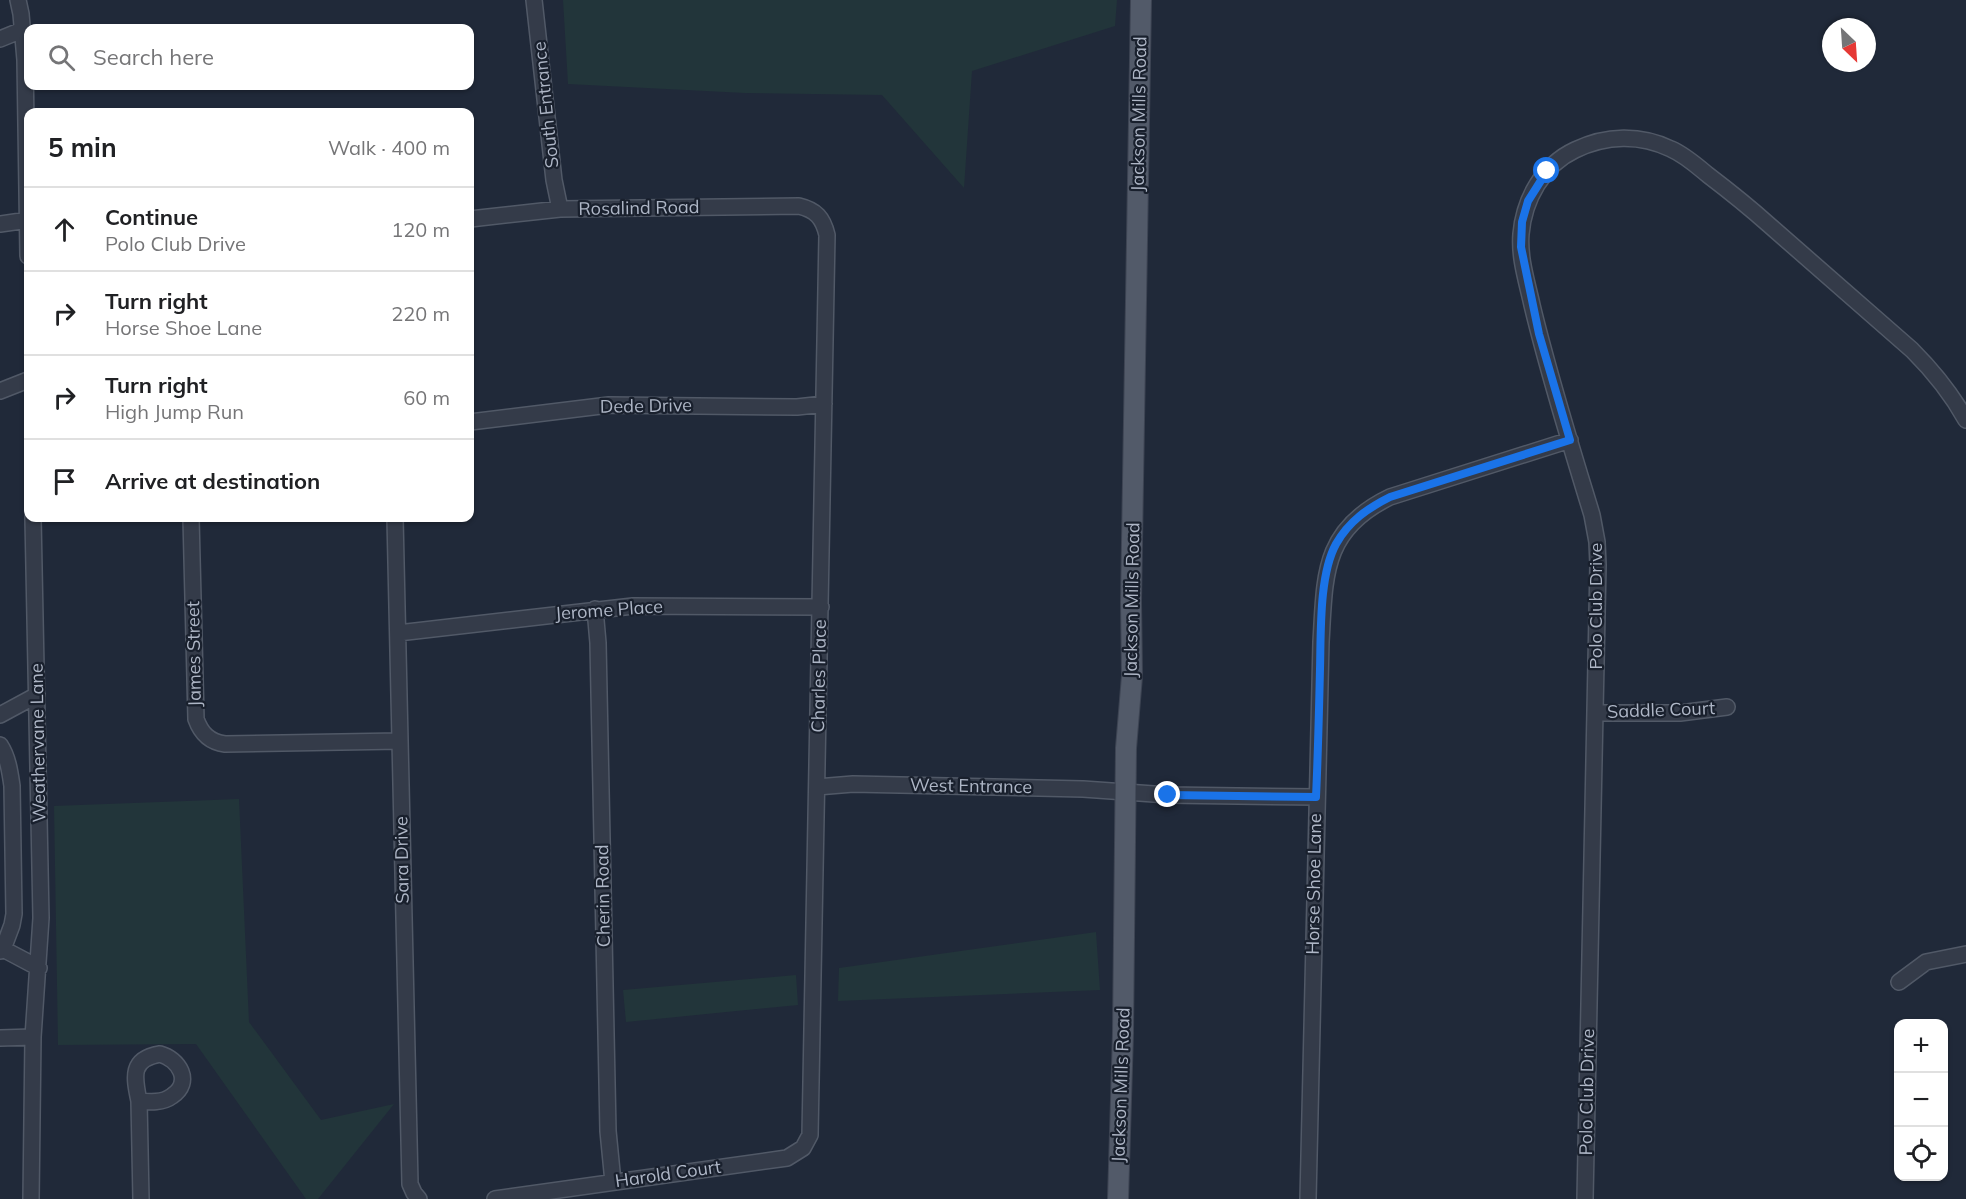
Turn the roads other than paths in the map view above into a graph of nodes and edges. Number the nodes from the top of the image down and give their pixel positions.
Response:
1 (18, 0) edge
2 (534, 0) edge
3 (1141, 0) edge
4 (22, 30) junction
5 (0, 39) edge
6 (24, 108) edge
7 (809, 208) joint
8 (560, 209) junction
9 (474, 219) edge
10 (24, 221) edge
11 (0, 224) edge
12 (24, 382) edge
13 (0, 391) edge
14 (824, 405) junction
15 (1966, 420) edge
16 (474, 422) edge
17 (1570, 440) junction
18 (33, 522) edge
19 (191, 522) edge
20 (395, 522) edge
21 (821, 607) junction
22 (594, 609) junction
23 (398, 633) junction
24 (37, 695) junction
25 (1727, 707) dead end
26 (1595, 713) junction
27 (0, 715) edge
28 (399, 741) junction
29 (0, 745) edge
30 (817, 787) junction
31 (1126, 792) junction
32 (1316, 797) junction
33 (1, 950) edge
34 (1966, 954) edge
35 (39, 968) junction
36 (1899, 982) dead end
37 (33, 1037) junction
38 (0, 1038) edge
39 (139, 1101) dead end
40 (803, 1148) joint
41 (613, 1182) junction
42 (31, 1199) edge
43 (141, 1199) edge
44 (419, 1199) edge
45 (495, 1199) edge
46 (1118, 1199) edge
47 (1308, 1199) edge
48 (1585, 1199) edge

1 - 4 street
2 - 8 street, South Entrance
3 - 31 main road, Jackson Mills Road
4 - 5 street
4 - 6 street
7 - 8 street, Rosalind Road
7 - 14 street, Charles Place
8 - 9 street, Rosalind Road
10 - 11 street
12 - 13 street
14 - 16 street, Dede Drive
14 - 21 street, Charles Place
15 - 17 street, Polo Club Drive
17 - 26 street, Polo Club Drive
17 - 32 street, Horse Shoe Lane
18 - 24 street, Weathervane Lane
19 - 28 street, James Street
20 - 23 street, Sara Drive
21 - 22 street, Jerome Place
21 - 30 street, Charles Place
22 - 23 street, Jerome Place
22 - 41 street, Cherin Road
23 - 28 street, Sara Drive
24 - 27 street
24 - 35 street, Weathervane Lane
25 - 26 street, Saddle Court
26 - 48 street, Polo Club Drive
28 - 44 street, Sara Drive
29 - 33 street, Weathervane Lane
30 - 31 street, West Entrance
30 - 40 street, Charles Place
31 - 32 street, West Entrance
31 - 46 main road, Jackson Mills Road
32 - 47 street, Horse Shoe Lane
33 - 35 street
34 - 36 street
35 - 37 street, Weathervane Lane
37 - 38 street
37 - 42 street, Weathervane Lane
39 - 43 street
40 - 41 street, Harold Court
41 - 45 street, Harold Court

